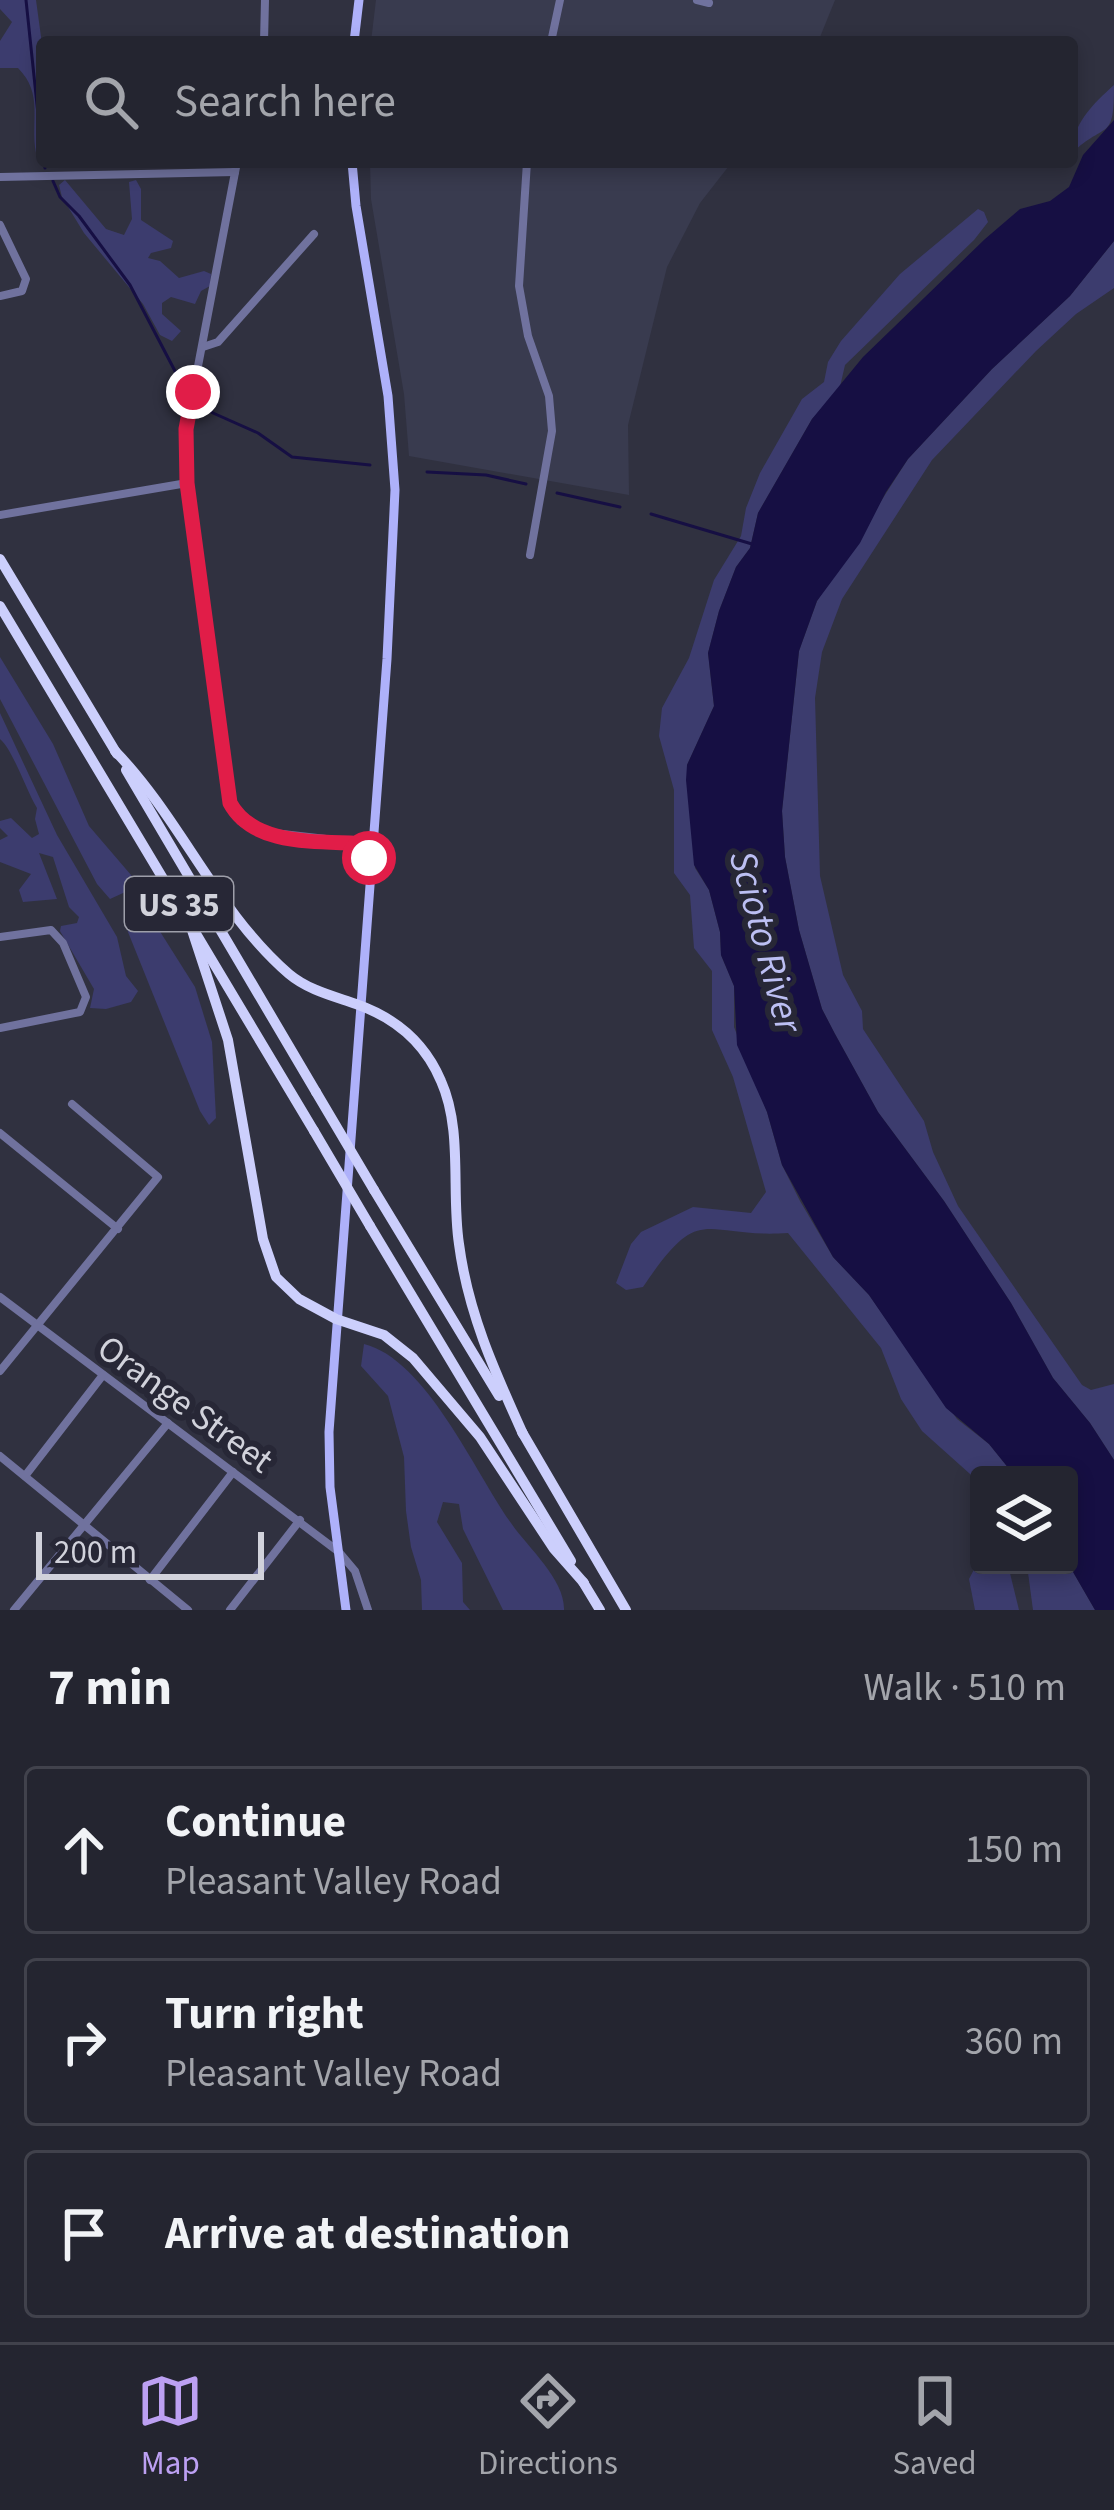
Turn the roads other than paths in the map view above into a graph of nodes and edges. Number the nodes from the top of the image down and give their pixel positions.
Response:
1 (265, 0) edge
2 (359, 0) edge
3 (560, 0) edge
4 (697, 0) edge
5 (709, 3) edge
6 (264, 36) edge
7 (355, 36) edge
8 (552, 36) edge
9 (212, 168) edge
10 (236, 168) edge
11 (353, 168) edge
12 (527, 168) edge
13 (0, 177) edge
14 (0, 225) edge
15 (314, 234) dead end
16 (0, 296) edge
17 (203, 347) junction
18 (187, 483) junction
19 (5, 514) edge
20 (530, 555) dead end
21 (0, 560) edge
22 (0, 606) edge
23 (115, 751) junction
24 (370, 844) junction
25 (188, 919) junction
26 (0, 937) edge
27 (359, 1005) junction
28 (0, 1028) edge
29 (72, 1104) dead end
30 (0, 1133) edge
31 (118, 1229) junction
32 (0, 1297) edge
33 (336, 1319) junction
34 (37, 1327) junction
35 (0, 1371) edge
36 (103, 1376) junction
37 (168, 1423) junction
38 (523, 1435) junction
39 (0, 1456) edge
40 (233, 1472) junction
41 (25, 1476) junction
42 (300, 1520) junction
43 (84, 1524) junction
44 (339, 1552) junction
45 (150, 1580) junction
46 (584, 1583) junction
47 (597, 1605) edge
48 (14, 1610) edge
49 (188, 1610) edge
50 (230, 1610) edge
51 (346, 1610) edge
52 (368, 1610) edge
53 (626, 1610) edge

1 - 6 street
2 - 7 main road
3 - 8 street
4 - 5 street
9 - 13 street
10 - 17 street
11 - 24 main road
12 - 20 street
14 - 16 street
15 - 17 street
17 - 18 street
18 - 19 street
18 - 24 street
21 - 23 highway, US 35
22 - 25 highway, US 35
23 - 27 highway
23 - 38 highway, US 35, bridge
24 - 27 main road
25 - 33 highway
25 - 46 highway, US 35, bridge
26 - 28 street
27 - 33 main road
27 - 38 highway
29 - 31 street
30 - 31 street
31 - 34 street
32 - 34 street, Orange Street
33 - 44 main road
33 - 46 highway
34 - 35 street
34 - 36 street, Orange Street
36 - 37 street, Orange Street
36 - 41 street
37 - 40 street, Orange Street
37 - 43 street
38 - 53 highway, US 35
39 - 41 street
40 - 42 street, Orange Street
40 - 45 street
41 - 43 street
42 - 44 street, Orange Street
42 - 50 street
43 - 45 street
43 - 48 street
44 - 51 main road
44 - 52 street
45 - 49 street
46 - 47 highway, US 35

